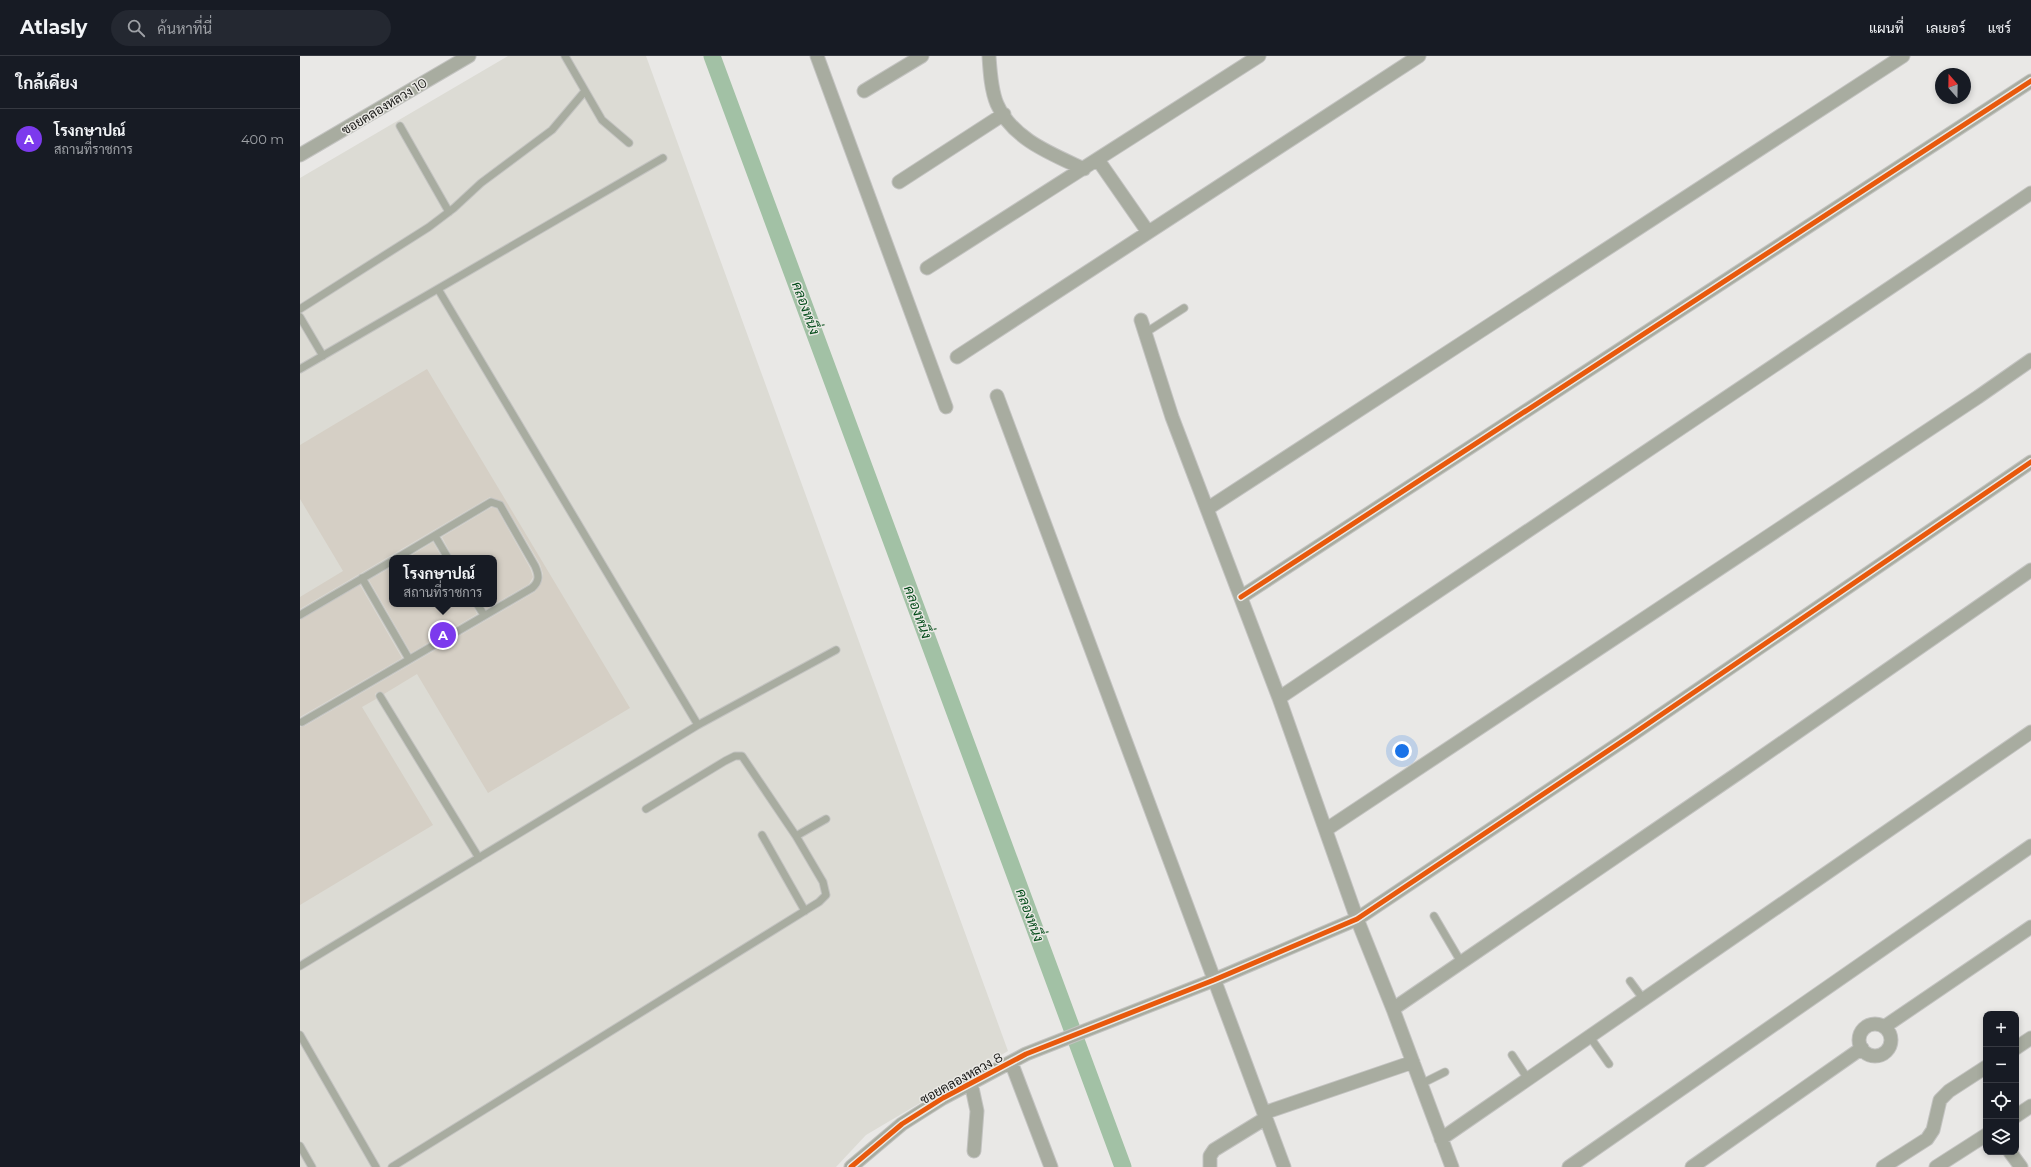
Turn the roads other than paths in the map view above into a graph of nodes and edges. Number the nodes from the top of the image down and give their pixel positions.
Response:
1 (469, 56) edge
2 (565, 56) edge
3 (817, 56) edge
4 (922, 56) edge
5 (989, 56) edge
6 (1259, 56) edge
7 (1419, 56) edge
8 (1903, 56) edge
9 (2031, 81) edge
10 (585, 91) junction
11 (864, 91) dead end
12 (1004, 114) junction
13 (400, 126) dead end
14 (629, 144) dead end
15 (300, 155) edge
16 (663, 158) dead end
17 (1098, 160) junction
18 (1084, 169) junction
19 (899, 182) dead end
20 (2031, 193) edge
21 (449, 212) junction
22 (1148, 232) junction
23 (927, 268) dead end
24 (438, 289) junction
25 (1184, 308) dead end
26 (300, 309) edge
27 (300, 317) edge
28 (1141, 320) dead end
29 (1145, 333) junction
30 (323, 356) junction
31 (957, 357) dead end
32 (2031, 360) edge
33 (300, 369) edge
34 (997, 396) dead end
35 (946, 407) dead end
36 (2031, 462) edge
37 (1207, 509) junction
38 (435, 536) junction
39 (402, 555) edge
40 (446, 555) edge
41 (389, 563) edge
42 (2031, 570) edge
43 (362, 578) junction
44 (1241, 597) junction
45 (479, 607) edge
46 (300, 615) edge
47 (484, 615) junction
48 (836, 650) dead end
49 (409, 659) junction
50 (371, 681) junction
51 (376, 688) dead end
52 (380, 696) dead end
53 (1279, 698) junction
54 (302, 722) dead end
55 (698, 725) junction
56 (2031, 732) edge
57 (646, 809) dead end
58 (826, 819) dead end
59 (1327, 829) junction
60 (762, 836) dead end
61 (796, 836) junction
62 (2031, 846) edge
63 (479, 858) junction
64 (805, 911) junction
65 (1434, 916) dead end
66 (1358, 919) junction
67 (2031, 927) edge
68 (1461, 962) junction
69 (300, 966) edge
70 (1214, 980) junction
71 (1630, 981) dead end
72 (1644, 1000) junction
73 (1393, 1008) junction
74 (1884, 1027) junction
75 (300, 1035) edge
76 (1590, 1037) junction
77 (2031, 1038) edge
78 (2018, 1047) edge
79 (1862, 1048) junction
80 (1512, 1055) dead end
81 (1011, 1062) junction
82 (1413, 1062) junction
83 (1609, 1064) dead end
84 (1983, 1069) edge
85 (1445, 1072) dead end
86 (1528, 1079) junction
87 (971, 1083) junction
88 (1421, 1084) junction
89 (2031, 1106) edge
90 (2019, 1114) edge
91 (1265, 1115) junction
92 (1983, 1137) edge
93 (1441, 1139) junction
94 (300, 1146) edge
95 (974, 1151) dead end
96 (2012, 1155) edge
97 (1050, 1166) edge
98 (312, 1167) edge
99 (376, 1167) edge
100 (392, 1167) edge
101 (851, 1167) edge
102 (1210, 1167) edge
103 (1284, 1167) edge
104 (1452, 1167) edge
105 (1569, 1167) edge
106 (1692, 1167) edge
107 (1883, 1167) edge
108 (1936, 1167) edge
109 (2021, 1167) edge

1 - 15 street, ซอยคลองหลวง 10
2 - 10 lane
3 - 35 street
4 - 11 street
5 - 12 street
6 - 17 street
7 - 22 street
8 - 37 street
9 - 44 street
10 - 14 lane
10 - 21 lane
12 - 18 street
12 - 19 street
13 - 21 lane
16 - 24 lane
17 - 18 street
17 - 22 street
18 - 23 street
20 - 53 street
21 - 26 lane
22 - 31 street
24 - 30 lane
24 - 55 lane
25 - 29 lane
27 - 30 lane
28 - 29 street
29 - 37 street
30 - 33 lane
32 - 59 street
34 - 70 street
36 - 66 street, ซอยคลองหลวง 8
37 - 44 street
38 - 39 lane
38 - 40 lane
38 - 47 lane
41 - 43 lane
42 - 68 street
43 - 46 lane
43 - 49 lane
44 - 53 street
45 - 47 lane
47 - 49 lane
48 - 55 lane
49 - 50 lane
50 - 51 lane
50 - 54 lane
52 - 63 lane
53 - 59 street
55 - 63 lane
56 - 72 street
57 - 61 lane
58 - 61 lane
59 - 66 street
60 - 64 lane
61 - 64 lane
62 - 105 street
63 - 69 lane
64 - 100 lane
65 - 68 lane
66 - 70 street, ซอยคลองหลวง 8
66 - 73 street
67 - 74 street
68 - 73 street
70 - 81 street, ซอยคลองหลวง 8
70 - 91 street
71 - 72 lane
72 - 76 street
73 - 82 street
74 - 79 street
74 - 79 street
75 - 99 lane
76 - 83 lane
76 - 86 street
77 - 78 street
79 - 106 street
80 - 86 lane
81 - 87 street, ซอยคลองหลวง 8
81 - 97 street
82 - 88 street
82 - 91 street
84 - 107 street
85 - 88 lane
86 - 93 street
87 - 95 street
87 - 101 street, ซอยคลองหลวง 8
88 - 93 street
89 - 90 street
91 - 102 street
91 - 103 street
92 - 108 street
93 - 104 street
94 - 98 lane
96 - 109 street

